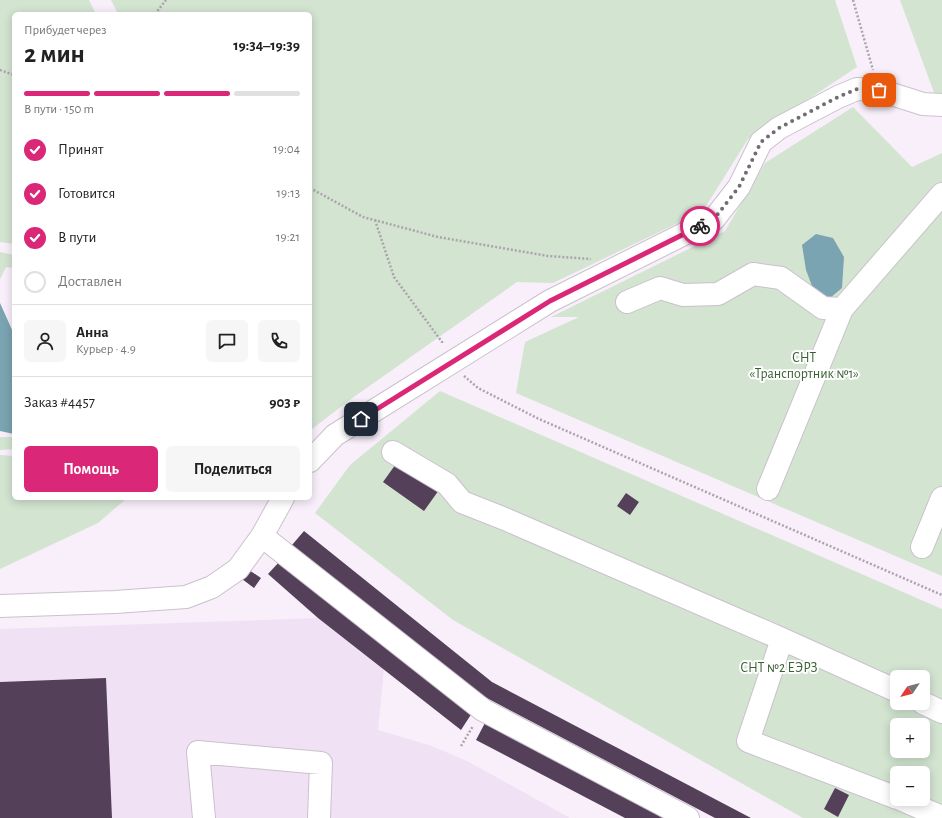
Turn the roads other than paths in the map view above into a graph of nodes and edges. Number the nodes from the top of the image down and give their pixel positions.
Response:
1 (942, 105) edge
2 (942, 194) edge
3 (627, 302) dead end
4 (842, 309) junction
5 (393, 452) dead end
6 (312, 459) edge
7 (768, 489) dead end
8 (942, 498) edge
9 (282, 500) edge
10 (262, 536) junction
11 (922, 547) dead end
12 (0, 606) edge
13 (782, 639) junction
14 (890, 688) edge
15 (930, 706) edge
16 (942, 712) edge
17 (890, 795) edge
18 (916, 806) edge
19 (942, 817) edge
20 (204, 818) edge
21 (319, 818) edge
22 (688, 818) edge

1 - 6 street
2 - 4 street
3 - 4 street
4 - 7 street
5 - 13 street
8 - 11 street
9 - 10 street
10 - 12 street
10 - 22 street
13 - 14 street
13 - 17 street
15 - 16 street
18 - 19 street
20 - 21 street

